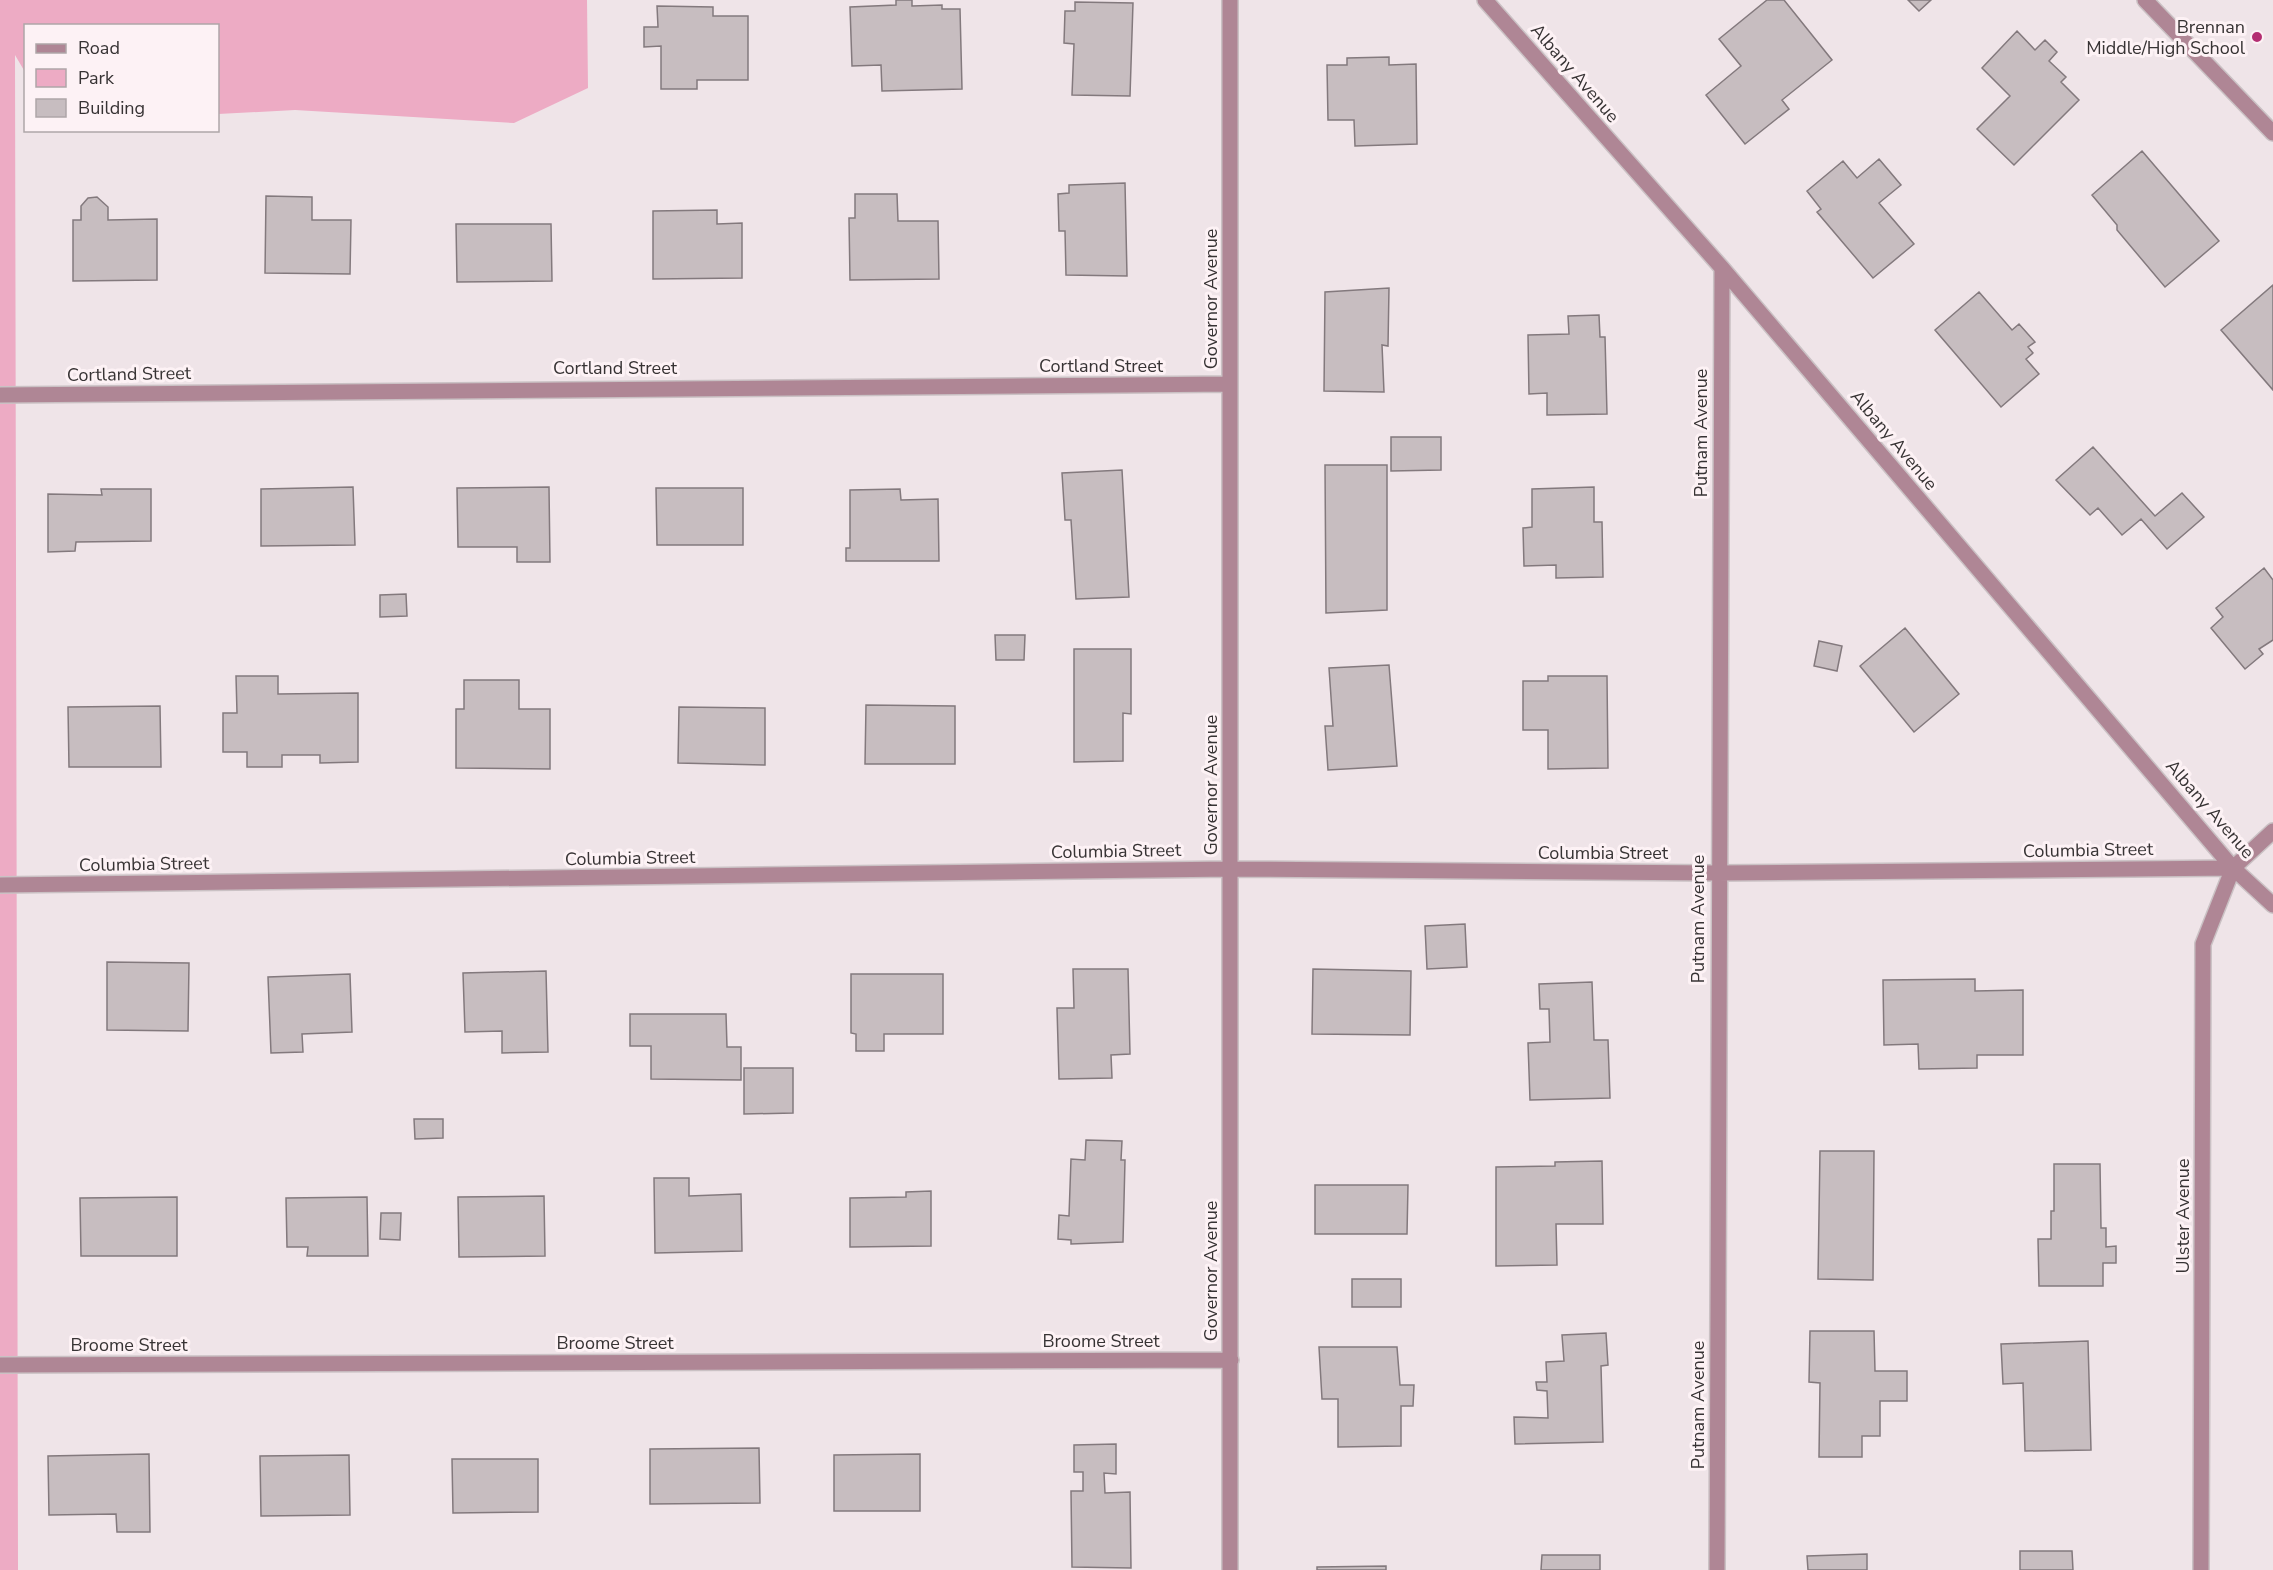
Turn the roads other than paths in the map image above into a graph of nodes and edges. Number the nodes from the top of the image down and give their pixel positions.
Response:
1 (1230, 0) edge
2 (1485, 0) edge
3 (2145, 0) edge
4 (2273, 133) edge
5 (1722, 268) junction
6 (1230, 384) junction
7 (0, 395) edge
8 (2273, 831) edge
9 (2233, 868) junction
10 (1230, 869) junction
11 (1717, 873) junction
12 (0, 885) edge
13 (2273, 905) edge
14 (1231, 1360) junction
15 (0, 1365) edge
16 (1230, 1570) edge
17 (1717, 1570) edge
18 (2201, 1570) edge

1 - 6 street, Governor Avenue
2 - 5 street, Albany Avenue
3 - 4 street
5 - 9 street, Albany Avenue
5 - 11 street, Putnam Avenue
6 - 7 street, Cortland Street
6 - 10 street, Governor Avenue
8 - 9 street
9 - 11 street, Columbia Street
9 - 13 street, Albany Avenue
9 - 18 street, Ulster Avenue
10 - 11 street, Columbia Street
10 - 12 street, Columbia Street
10 - 14 street, Governor Avenue
11 - 17 street, Putnam Avenue
14 - 15 street, Broome Street
14 - 16 street, Governor Avenue

